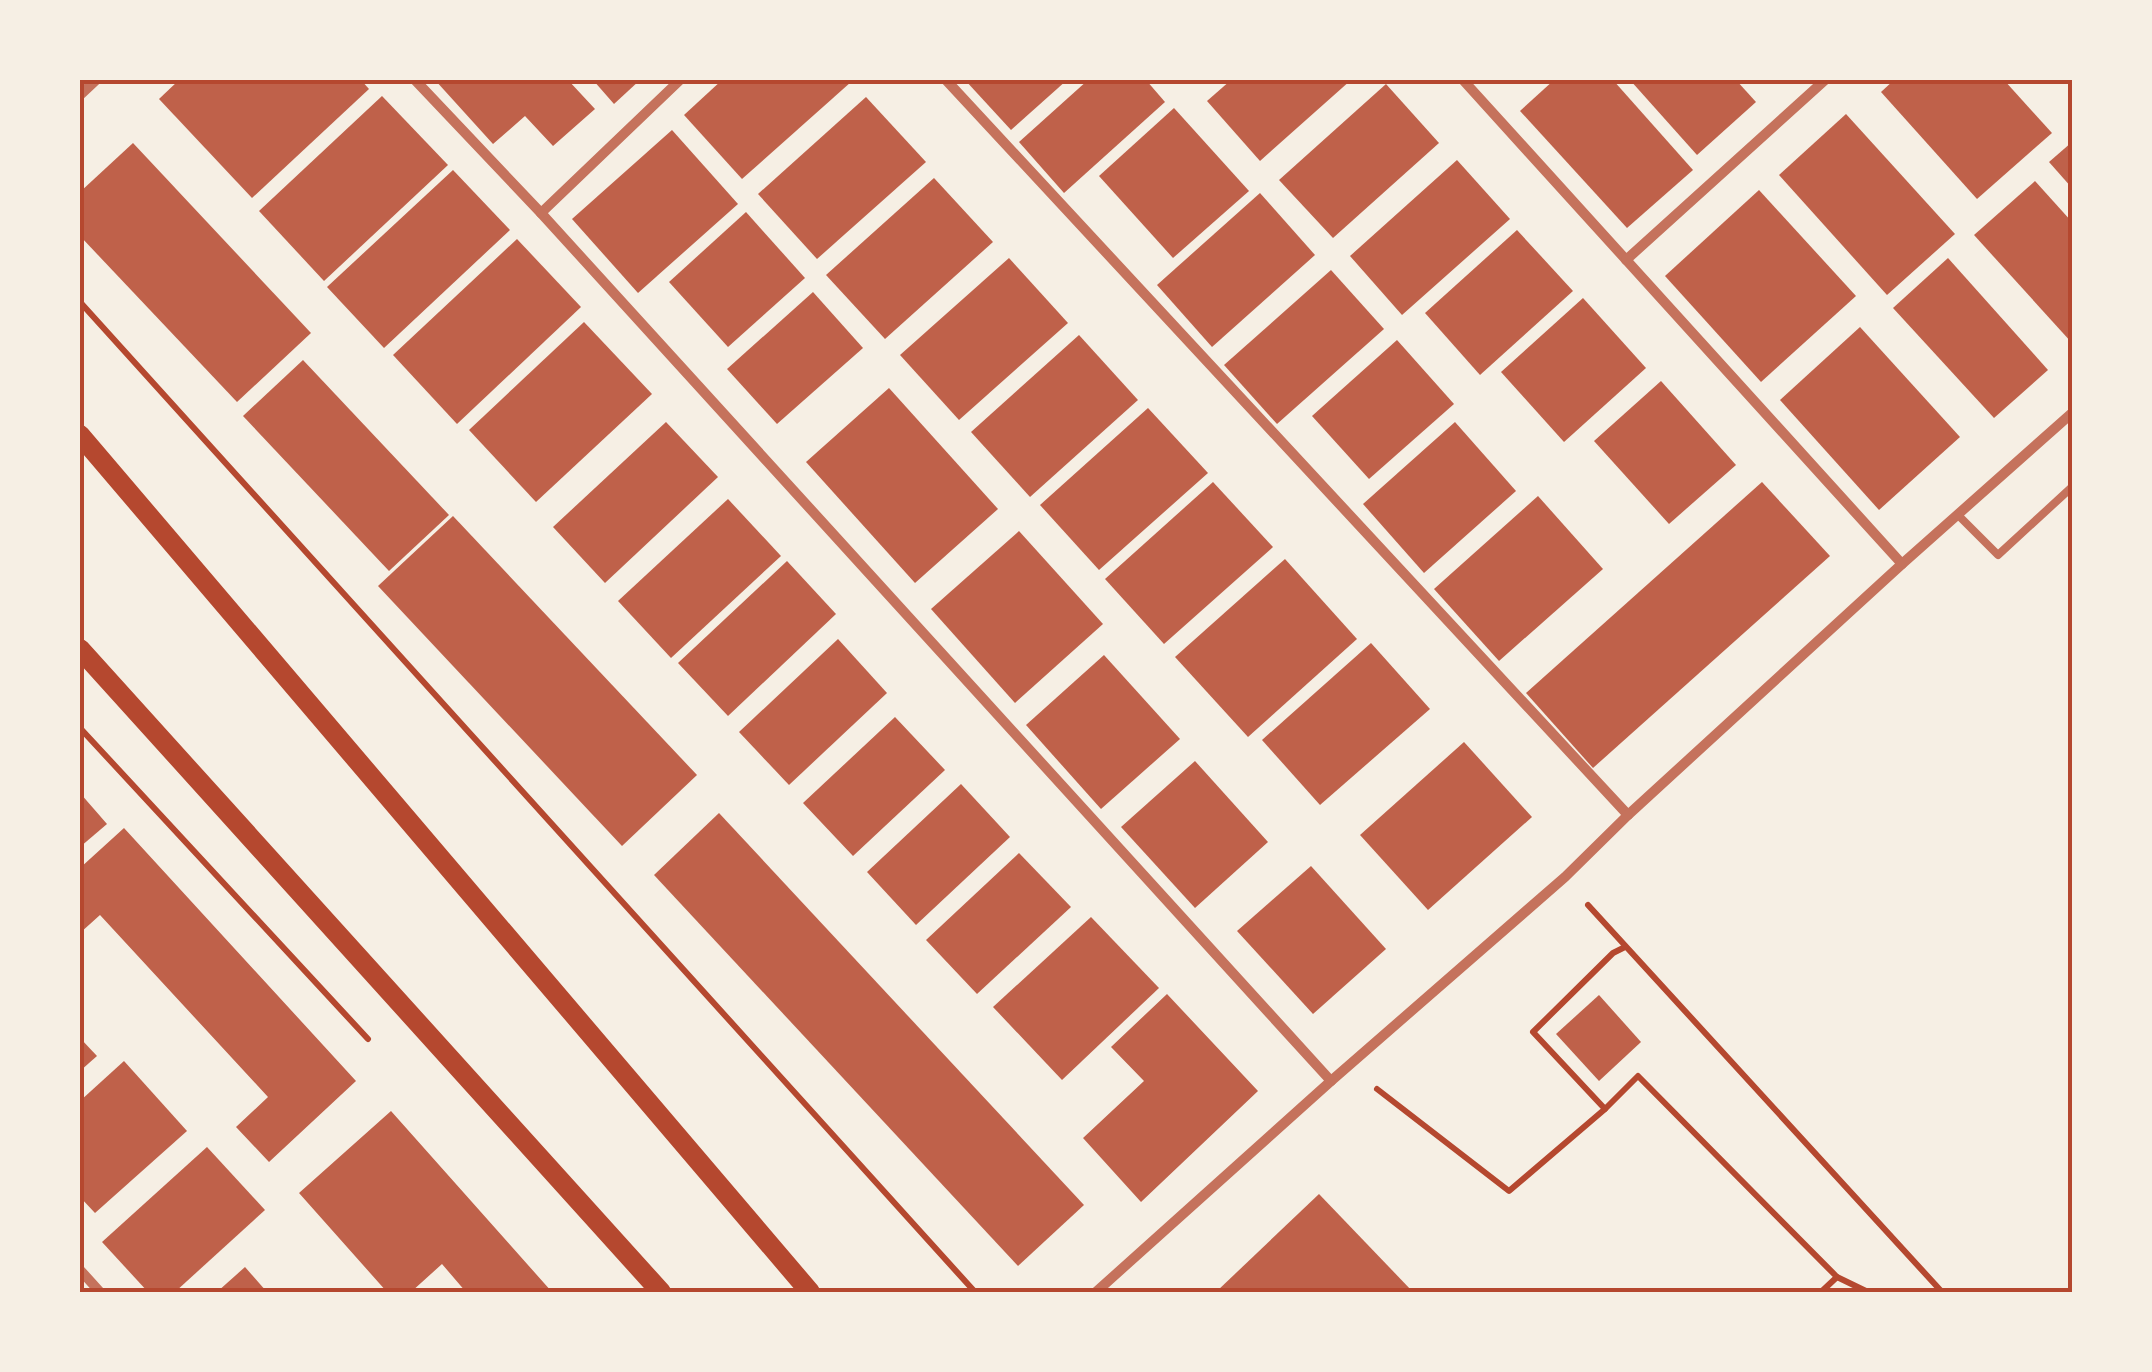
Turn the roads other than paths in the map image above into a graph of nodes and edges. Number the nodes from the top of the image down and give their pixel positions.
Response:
1 (96, 80) edge
2 (415, 80) edge
3 (680, 80) edge
4 (946, 80) edge
5 (1463, 80) edge
6 (1826, 80) edge
7 (80, 95) edge
8 (541, 213) junction
9 (1626, 260) junction
10 (2072, 413) edge
11 (80, 435) edge
12 (2072, 487) edge
13 (1958, 515) junction
14 (1902, 564) junction
15 (80, 649) edge
16 (1628, 814) junction
17 (1331, 1081) junction
18 (80, 1270) edge
19 (100, 1292) edge
20 (661, 1292) edge
21 (810, 1292) edge
22 (1096, 1292) edge

1 - 7 street
2 - 8 street
3 - 8 street
4 - 16 street
5 - 9 street
6 - 9 street
8 - 17 street
9 - 14 street
10 - 13 street
11 - 21 main road
12 - 13 lane
13 - 14 street
14 - 16 street
15 - 20 main road
16 - 17 street
17 - 22 street
18 - 19 street

